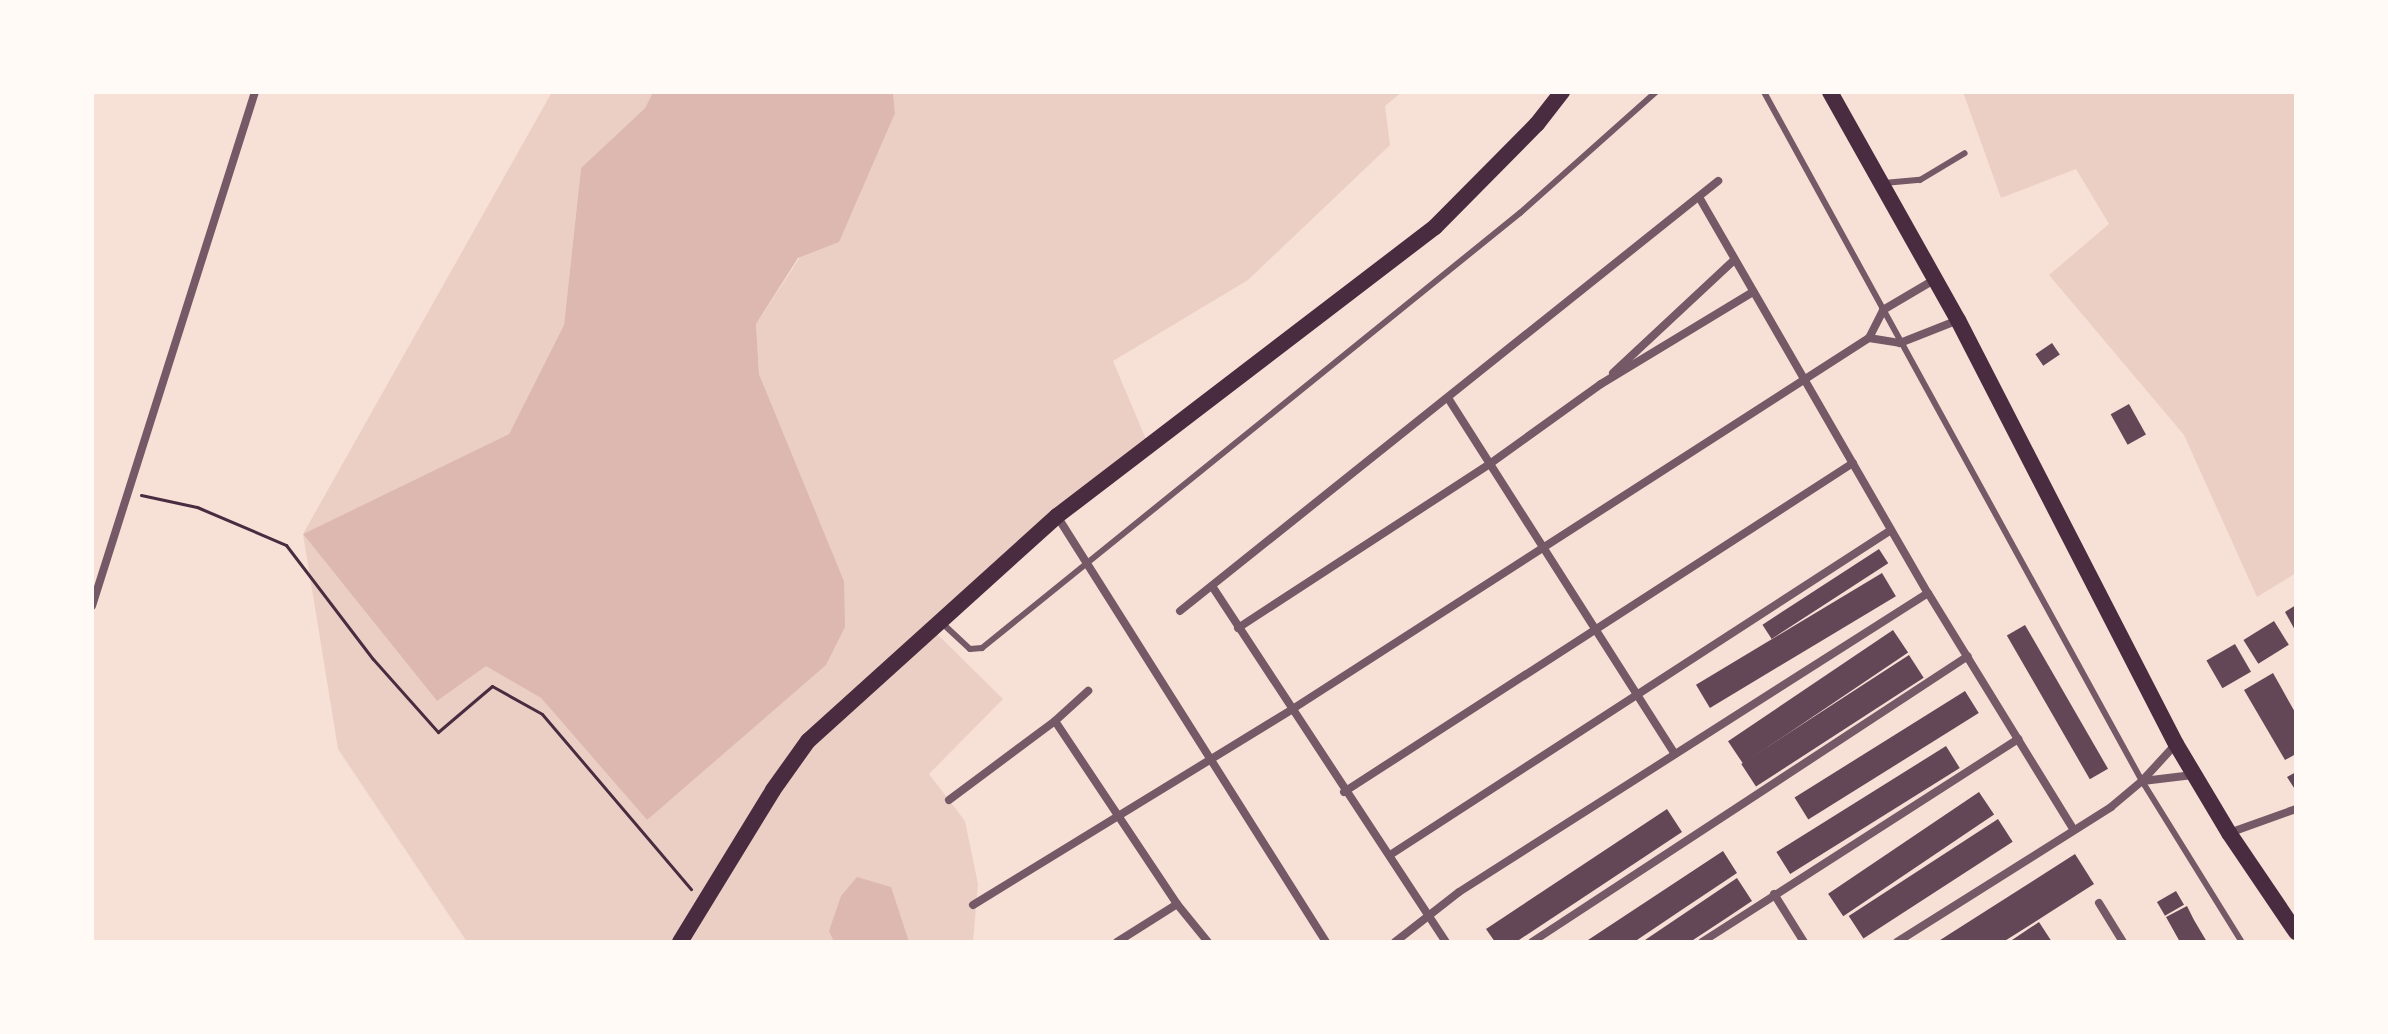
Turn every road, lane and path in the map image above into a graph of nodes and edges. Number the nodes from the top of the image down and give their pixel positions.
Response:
1 (255, 92) edge
2 (1562, 92) edge
3 (1656, 92) edge
4 (1764, 92) edge
5 (1830, 92) edge
6 (1965, 153) dead end
7 (1718, 181) dead end
8 (1883, 183) junction
9 (1699, 197) junction
10 (1734, 260) junction
11 (1934, 280) junction
12 (1753, 292) junction
13 (1883, 310) junction
14 (1958, 320) junction
15 (1869, 338) junction
16 (1900, 343) junction
17 (1804, 379) junction
18 (1601, 384) junction
19 (1448, 398) junction
20 (1491, 463) junction
21 (1853, 463) junction
22 (128, 493) junction
23 (1057, 516) junction
24 (1891, 530) junction
25 (1543, 548) junction
26 (1089, 562) junction
27 (1212, 586) junction
28 (1928, 593) junction
29 (92, 606) edge
30 (1180, 611) dead end
31 (940, 620) junction
32 (1238, 628) junction
33 (1595, 629) junction
34 (1968, 656) junction
35 (1088, 691) dead end
36 (1637, 694) junction
37 (1291, 710) junction
38 (1055, 721) junction
39 (2018, 739) junction
40 (2176, 744) junction
41 (1675, 754) junction
42 (1210, 760) junction
43 (2193, 775) junction
44 (2142, 781) junction
45 (1344, 792) junction
46 (949, 800) dead end
47 (2296, 809) edge
48 (1119, 815) junction
49 (2073, 829) junction
50 (2229, 833) junction
51 (1390, 855) junction
52 (1774, 894) junction
53 (2099, 903) dead end
54 (704, 904) junction
55 (1177, 904) junction
56 (973, 905) dead end
57 (1429, 917) junction
58 (2296, 932) edge
59 (2118, 940) edge
60 (680, 942) edge
61 (1117, 942) edge
62 (1208, 942) edge
63 (1326, 942) edge
64 (1395, 942) edge
65 (1446, 942) edge
66 (1532, 942) edge
67 (1702, 942) edge
68 (1804, 942) edge
69 (1897, 942) edge
70 (2242, 942) edge

1 - 22 street
2 - 23 main road
3 - 26 lane
4 - 13 lane
5 - 8 main road
6 - 8 lane
7 - 9 street
8 - 11 main road
9 - 10 street
9 - 19 street
10 - 12 street
10 - 18 street
11 - 13 street
11 - 14 main road
12 - 17 street
12 - 18 street
13 - 15 street
13 - 16 lane
14 - 16 street
14 - 40 main road
15 - 16 street
15 - 17 street
16 - 44 lane
17 - 21 street
17 - 25 street
18 - 20 street
19 - 20 street
19 - 27 street
20 - 25 street
20 - 32 street
21 - 24 street
21 - 33 street
22 - 29 street
22 - 54 path
23 - 26 street
23 - 31 main road
24 - 28 street
24 - 36 street
25 - 33 street
25 - 37 street
26 - 31 lane
26 - 42 street
27 - 30 street
27 - 32 street
28 - 34 street
28 - 41 street
31 - 54 main road
32 - 37 street
33 - 36 street
33 - 45 street
34 - 39 street
34 - 66 street
35 - 38 street
36 - 41 street
36 - 51 street
37 - 42 street
37 - 45 street
38 - 46 street
38 - 48 street
39 - 49 street
39 - 52 street
40 - 43 main road
40 - 44 street
41 - 57 street
42 - 48 street
42 - 63 street
43 - 44 street
43 - 50 main road
44 - 49 street
44 - 70 lane
45 - 51 street
47 - 50 street
48 - 55 street
48 - 56 street
49 - 69 street
50 - 58 main road
51 - 57 street
52 - 67 street
52 - 68 street
53 - 59 street
54 - 60 main road
55 - 61 street
55 - 62 street
57 - 64 street
57 - 65 street

